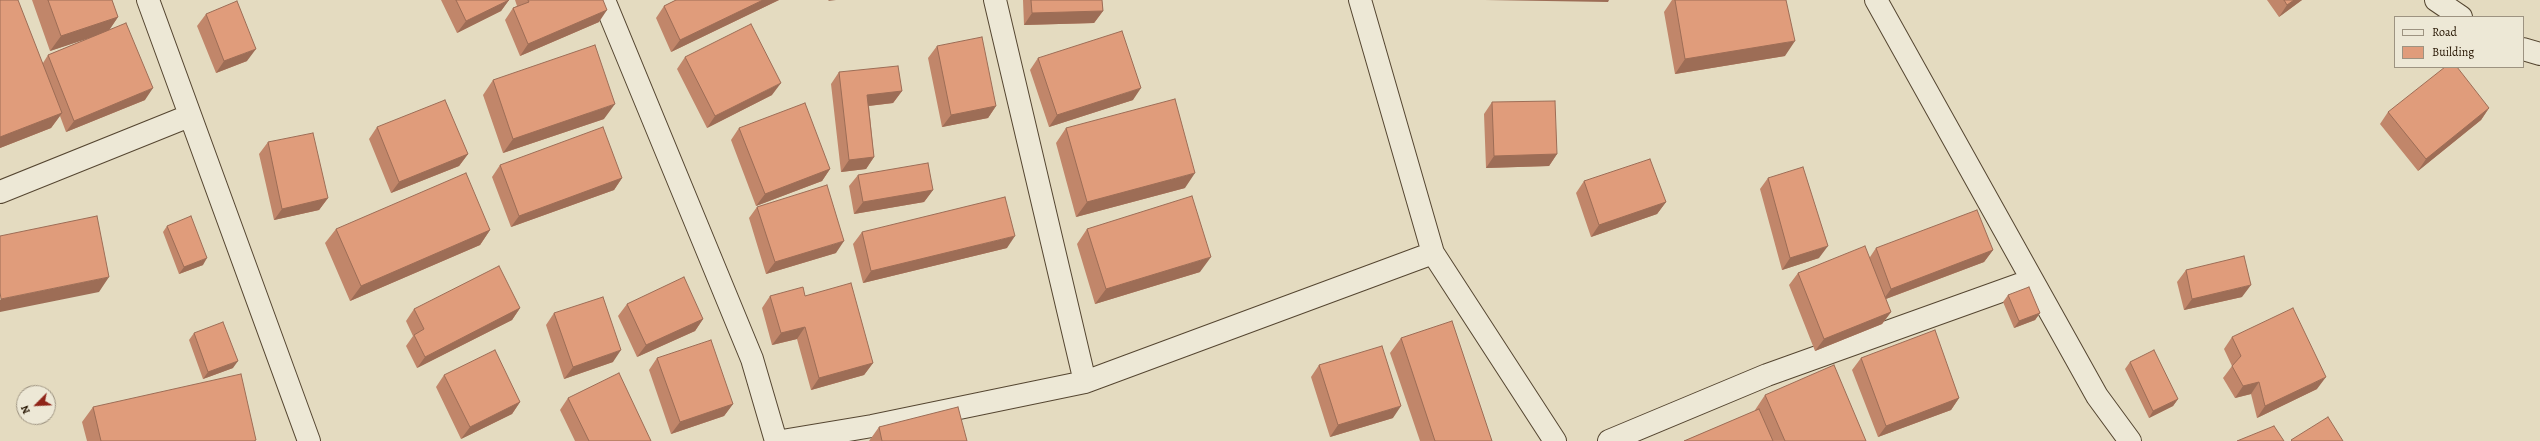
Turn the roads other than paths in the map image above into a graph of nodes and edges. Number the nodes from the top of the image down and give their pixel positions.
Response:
1 (148, 0) edge
2 (604, 0) edge
3 (995, 0) edge
4 (1360, 0) edge
5 (1876, 0) edge
6 (2436, 0) edge
7 (2460, 16) edge
8 (2524, 49) edge
9 (2540, 54) edge
10 (189, 116) junction
11 (0, 192) edge
12 (1433, 253) junction
13 (2032, 280) junction
14 (1085, 382) junction
15 (309, 441) edge
16 (776, 441) edge
17 (782, 441) edge
18 (1555, 441) edge
19 (1609, 441) edge
20 (2130, 441) edge

1 - 10 street
2 - 16 street
3 - 14 street
4 - 12 street
5 - 13 street
6 - 7 street
8 - 9 street
10 - 11 street
10 - 15 street
12 - 14 street
12 - 18 street
13 - 19 street
13 - 20 street
14 - 17 street

